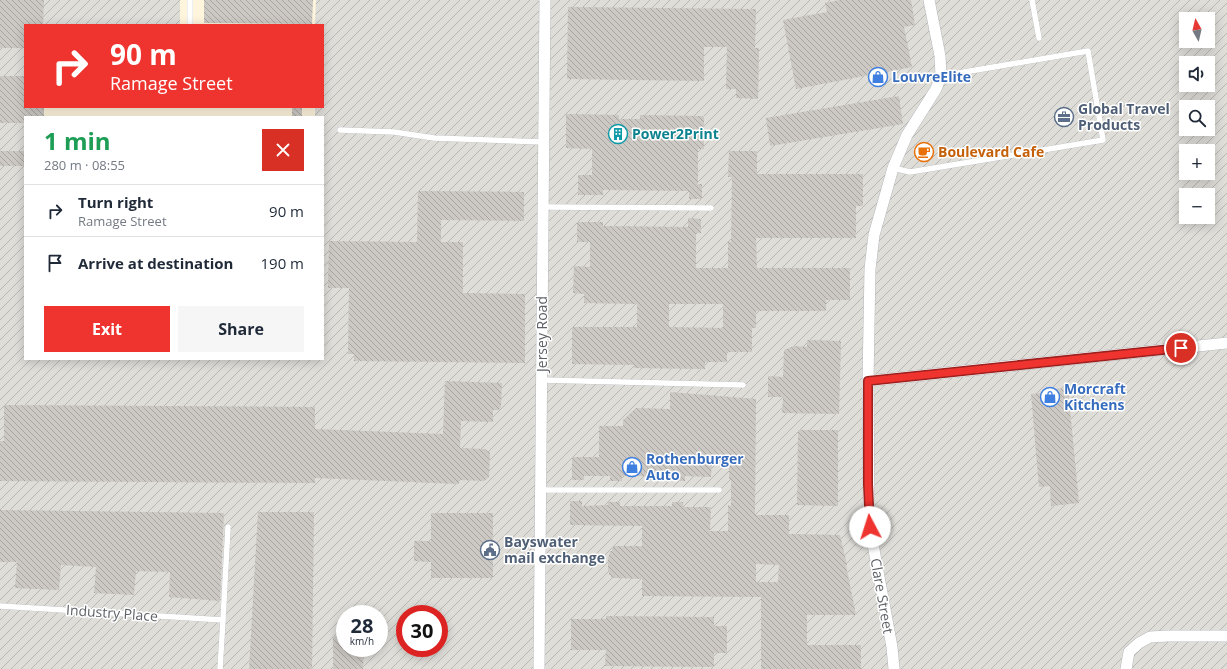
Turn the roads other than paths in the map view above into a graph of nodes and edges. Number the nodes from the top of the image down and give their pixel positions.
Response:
1 (190, 0) edge
2 (545, 0) edge
3 (929, 0) edge
4 (1032, 0) edge
5 (190, 24) edge
6 (1038, 38) dead end
7 (941, 76) junction
8 (340, 130) dead end
9 (543, 142) junction
10 (893, 168) junction
11 (543, 207) junction
12 (711, 208) dead end
13 (1227, 343) edge
14 (542, 380) junction
15 (868, 381) junction
16 (744, 385) dead end
17 (541, 490) junction
18 (719, 490) dead end
19 (228, 527) dead end
20 (0, 606) edge
21 (223, 620) junction
22 (1227, 636) edge
23 (220, 669) edge
24 (539, 669) edge
25 (894, 669) edge
26 (1126, 669) edge

1 - 5 lane
2 - 9 street, Jersey Road
3 - 7 street
4 - 6 lane
7 - 10 street, Clare Street
7 - 10 lane
8 - 9 lane
9 - 11 street, Jersey Road
10 - 15 street, Clare Street
11 - 12 lane
11 - 14 street, Jersey Road
13 - 15 street
14 - 16 lane
14 - 17 street, Jersey Road
15 - 25 street, Clare Street
17 - 18 lane
17 - 24 street, Jersey Road
19 - 21 lane
20 - 21 lane, Industry Place
21 - 23 lane
22 - 26 street

